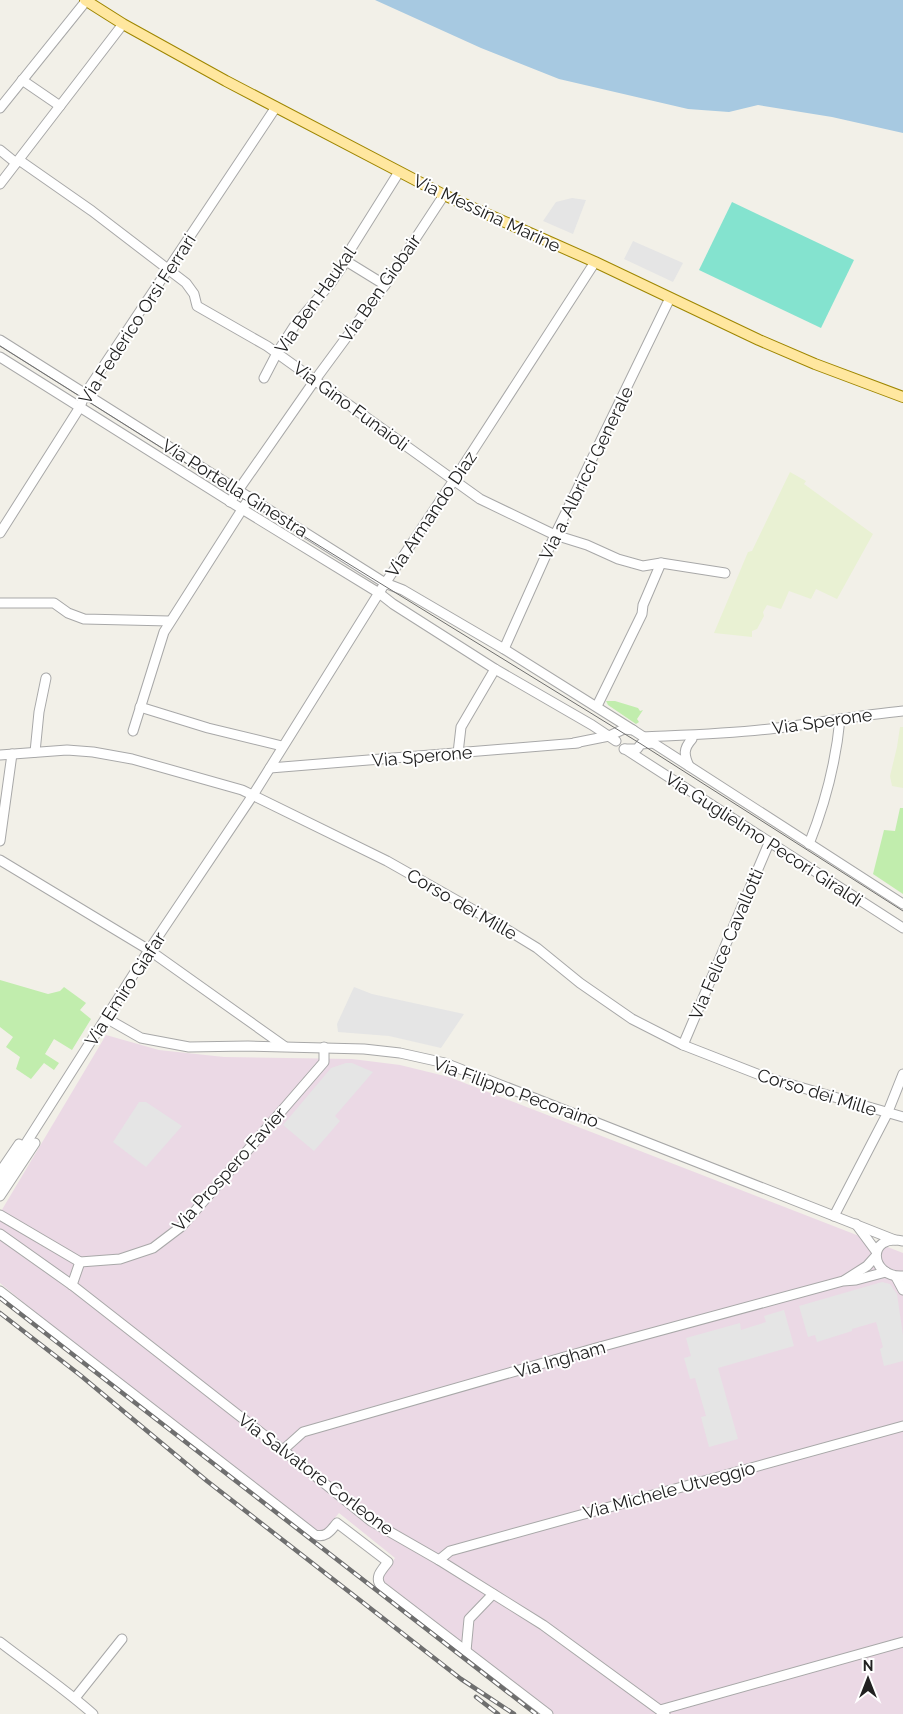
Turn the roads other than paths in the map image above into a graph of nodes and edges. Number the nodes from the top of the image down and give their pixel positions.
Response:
1 (86, 0) edge
2 (124, 24) junction
3 (22, 80) junction
4 (60, 106) junction
5 (276, 107) junction
6 (0, 108) edge
7 (0, 150) edge
8 (18, 161) junction
9 (399, 172) junction
10 (0, 184) edge
11 (444, 195) junction
12 (346, 261) junction
13 (595, 262) junction
14 (167, 269) junction
15 (385, 285) junction
16 (670, 298) junction
17 (0, 340) edge
18 (277, 353) junction
19 (0, 357) edge
20 (264, 378) dead end
21 (315, 380) junction
22 (85, 394) junction
23 (903, 397) edge
24 (80, 407) junction
25 (454, 480) junction
26 (238, 490) junction
27 (250, 497) junction
28 (230, 502) junction
29 (242, 509) junction
30 (0, 533) edge
31 (555, 535) junction
32 (661, 563) junction
33 (726, 573) dead end
34 (385, 583) junction
35 (379, 593) junction
36 (0, 603) edge
37 (169, 621) junction
38 (504, 649) junction
39 (495, 669) junction
40 (46, 678) dead end
41 (597, 706) junction
42 (140, 707) junction
43 (903, 711) edge
44 (840, 718) junction
45 (592, 725) junction
46 (133, 731) dead end
47 (711, 734) junction
48 (639, 736) junction
49 (589, 739) junction
50 (692, 739) junction
51 (617, 741) junction
52 (574, 743) junction
53 (653, 743) junction
54 (282, 746) junction
55 (35, 752) junction
56 (458, 753) junction
57 (12, 754) junction
58 (0, 755) edge
59 (690, 766) junction
60 (270, 768) junction
61 (253, 796) junction
62 (0, 841) edge
63 (769, 843) junction
64 (809, 844) junction
65 (0, 860) edge
66 (903, 904) edge
67 (903, 928) edge
68 (149, 950) junction
69 (106, 1018) junction
70 (263, 1030) junction
71 (683, 1045) junction
72 (248, 1046) junction
73 (284, 1046) junction
74 (324, 1047) junction
75 (903, 1074) edge
76 (65, 1081) junction
77 (887, 1114) junction
78 (903, 1117) edge
79 (32, 1141) junction
80 (0, 1172) edge
81 (0, 1184) edge
82 (0, 1196) edge
83 (0, 1215) edge
84 (834, 1216) junction
85 (856, 1224) junction
86 (0, 1234) edge
87 (899, 1241) edge
88 (876, 1254) junction
89 (80, 1262) junction
90 (886, 1272) junction
91 (899, 1276) edge
92 (843, 1281) junction
93 (72, 1285) junction
94 (903, 1290) edge
95 (0, 1291) edge
96 (903, 1426) edge
97 (283, 1450) junction
98 (438, 1560) junction
99 (493, 1594) junction
100 (122, 1639) dead end
101 (0, 1642) edge
102 (903, 1642) edge
103 (466, 1651) junction
104 (75, 1698) junction
105 (662, 1712) edge
106 (93, 1714) edge
107 (548, 1714) edge

1 - 2 main road, Via Messina Marine
1 - 3 street
2 - 4 street
2 - 5 main road, Via Messina Marine
3 - 4 street
3 - 6 street
4 - 8 street
5 - 9 main road, Via Messina Marine
5 - 14 street, Via Federico Orsi Ferrari
7 - 8 street, Via Gino Funaioli
8 - 10 street
8 - 14 street, Via Gino Funaioli
9 - 11 main road, Via Messina Marine
9 - 12 street, Via Ben Haukal
11 - 13 main road, Via Messina Marine
11 - 15 street, Via Ben Giobair
12 - 15 street
12 - 18 street, Via Ben Haukal
13 - 16 main road, Via Messina Marine
13 - 25 street, Via Armando Diaz
14 - 18 street, Via Gino Funaioli
14 - 22 street, Via Federico Orsi Ferrari
15 - 21 street, Via Ben Giobair
16 - 23 main road, Via Messina Marine
16 - 31 street, Via a. Albricci Generale
17 - 22 street, Via Portella Ginestra
18 - 20 street, Via Ben Haukal
18 - 21 street, Via Gino Funaioli
19 - 24 street, Via Portella Ginestra
21 - 25 street, Via Gino Funaioli
21 - 26 street, Via Ben Giobair
22 - 24 street, Via Federico Orsi Ferrari
22 - 26 street, Via Portella Ginestra
24 - 28 street, Via Portella Ginestra
24 - 30 street, Via Federico Orsi Ferrari
25 - 31 street, Via Gino Funaioli
25 - 34 street, Via Armando Diaz
26 - 27 street, Via Portella Ginestra
26 - 28 street, Via Ben Giobair
27 - 29 street
27 - 34 street, Via Portella Ginestra
28 - 29 street, Via Portella Ginestra
29 - 35 street, Via Portella Ginestra
29 - 37 street
31 - 32 street, Via Gino Funaioli
31 - 38 street, Via a. Albricci Generale
32 - 33 street, Via Gino Funaioli
32 - 41 street
34 - 35 street, Via Armando Diaz
34 - 38 street
35 - 39 street, Via Guglielmo Pecori Giraldi
35 - 54 street, Via Armando Diaz
36 - 37 street
37 - 42 street
38 - 41 street
39 - 45 street, Via Guglielmo Pecori Giraldi
39 - 56 street
40 - 55 street
41 - 48 street
42 - 46 street
42 - 54 street
43 - 44 street, Via Sperone
44 - 47 street, Via Sperone
44 - 64 street
45 - 49 street
45 - 51 street, Via Guglielmo Pecori Giraldi
47 - 48 street
47 - 50 street
48 - 51 street
48 - 51 street
48 - 53 street
49 - 51 street
49 - 52 street
50 - 53 street
50 - 59 street
51 - 52 street
51 - 63 street, Via Guglielmo Pecori Giraldi
52 - 56 street, Via Sperone
53 - 59 street, Via Guglielmo Pecori Giraldi
54 - 60 street, Via Armando Diaz
55 - 57 street, Corso dei Mille
55 - 61 street, Corso dei Mille
56 - 60 street, Via Sperone
57 - 58 street, Corso dei Mille
57 - 62 street
59 - 64 street, Via Guglielmo Pecori Giraldi
60 - 61 street, Via Emiro Giafar
61 - 68 street, Via Emiro Giafar
61 - 71 street, Corso dei Mille
63 - 67 street, Via Guglielmo Pecori Giraldi
63 - 71 street, Via Felice Cavallotti
64 - 66 street, Via Guglielmo Pecori Giraldi
65 - 68 street
68 - 69 street, Via Emiro Giafar
68 - 70 street
69 - 72 street, Via Filippo Pecoraino
69 - 76 street, Via Emiro Giafar
70 - 72 street
70 - 73 street
71 - 77 street, Corso dei Mille
72 - 73 street, Via Filippo Pecoraino
73 - 74 street, Via Filippo Pecoraino
74 - 84 street, Via Filippo Pecoraino
74 - 89 street, Via Prospero Favier
75 - 77 street
76 - 79 street, Via Emiro Giafar
76 - 80 street
77 - 78 street, Corso dei Mille
77 - 84 street
79 - 81 street, Via Emiro Giafar
79 - 82 street
83 - 89 street
84 - 85 street, Via Filippo Pecoraino
85 - 87 street, Via Filippo Pecoraino
85 - 88 street
86 - 93 street, Via Salvatore Corleone
87 - 88 street
88 - 90 street
88 - 92 street
89 - 93 street
90 - 91 street
90 - 92 street
91 - 94 street
92 - 97 street, Via Ingham
93 - 97 street, Via Salvatore Corleone
95 - 103 street
96 - 98 street, Via Michele Utveggio
97 - 98 street, Via Salvatore Corleone
98 - 99 street, Via Salvatore Corleone
99 - 103 street
99 - 105 street, Via Salvatore Corleone
100 - 104 street
101 - 104 street
102 - 105 street
103 - 107 street
104 - 106 street

